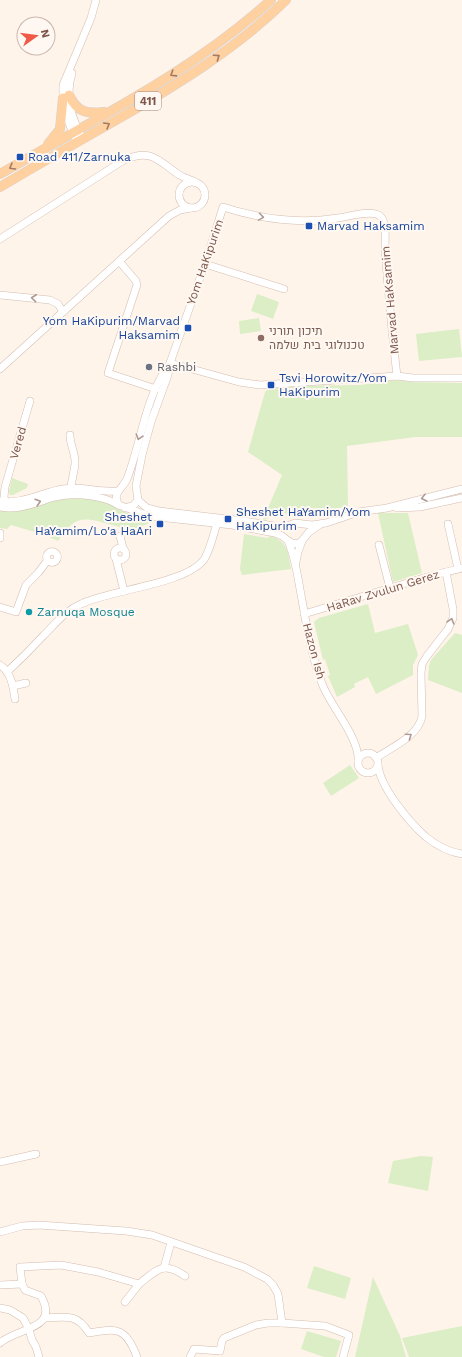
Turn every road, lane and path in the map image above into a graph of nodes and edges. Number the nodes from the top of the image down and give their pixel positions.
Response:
1 (96, 0) edge
2 (271, 0) edge
3 (286, 0) edge
4 (66, 97) junction
5 (110, 111) junction
6 (75, 131) junction
7 (80, 140) junction
8 (42, 150) junction
9 (176, 173) junction
10 (0, 174) edge
11 (195, 182) junction
12 (0, 187) edge
13 (181, 188) junction
14 (179, 196) junction
15 (224, 207) joint
16 (191, 208) junction
17 (169, 216) junction
18 (0, 239) edge
19 (119, 262) junction
20 (205, 264) junction
21 (284, 289) dead end
22 (0, 294) edge
23 (63, 312) junction
24 (170, 363) junction
25 (0, 369) edge
26 (397, 376) junction
27 (462, 378) edge
28 (156, 389) junction
29 (30, 401) dead end
30 (70, 435) dead end
31 (120, 489) junction
32 (462, 489) edge
33 (70, 492) junction
34 (137, 496) junction
35 (462, 498) edge
36 (3, 505) edge
37 (122, 507) junction
38 (387, 508) junction
39 (218, 521) junction
40 (299, 524) junction
41 (321, 524) junction
42 (448, 524) dead end
43 (288, 526) junction
44 (0, 533) edge
45 (120, 536) dead end
46 (0, 538) edge
47 (304, 539) junction
48 (287, 540) junction
49 (379, 545) dead end
50 (47, 561) dead end
51 (460, 569) edge
52 (296, 570) junction
53 (446, 572) junction
54 (390, 588) junction
55 (124, 591) junction
56 (0, 607) edge
57 (304, 614) junction
58 (0, 665) edge
59 (8, 672) junction
60 (26, 684) dead end
61 (13, 686) junction
62 (15, 699) dead end
63 (346, 727) junction
64 (375, 759) junction
65 (358, 761) junction
66 (367, 774) junction
67 (386, 788) junction
68 (462, 854) edge
69 (36, 1154) dead end
70 (0, 1162) edge
71 (0, 1232) edge
72 (171, 1242) junction
73 (164, 1268) junction
74 (185, 1276) dead end
75 (22, 1284) junction
76 (139, 1284) junction
77 (0, 1285) edge
78 (125, 1302) dead end
79 (0, 1308) edge
80 (45, 1318) junction
81 (282, 1322) junction
82 (29, 1329) junction
83 (0, 1343) edge
84 (221, 1354) edge
85 (40, 1357) edge
86 (137, 1357) edge
87 (190, 1357) edge
88 (343, 1357) edge

1 - 4 street
2 -> 5 main road, 411
7 -> 3 main road, 411
4 - 5 main road
4 - 6 street
4 - 8 main road
5 - 6 main road, 411
6 - 7 street
6 - 8 main road, 411
7 - 12 main road, 411
8 -> 10 main road, 411
9 - 11 street
9 - 13 street
9 - 18 street
11 - 13 street
11 - 16 street
13 - 14 street
14 - 16 street
14 - 17 street
15 - 20 street, Yom HaKipurim
15 -> 26 street, Marvad HaKsamim
16 - 17 street
17 - 19 street
19 - 23 street
19 - 28 street
20 - 21 street
20 - 24 street, Yom HaKipurim
23 -> 22 street
23 - 25 street
24 - 26 street
24 - 28 street, Yom HaKipurim
24 - 34 street, Yom HaKipurim
26 - 27 street
28 -> 31 street, Yom HaKipurim
29 - 36 street, Vered
30 - 33 street
31 - 33 street
31 - 34 street
31 - 37 street
32 -> 38 street
33 - 36 street
33 - 37 street
34 - 37 street
34 - 39 street
35 - 38 street
37 - 39 street
38 - 41 street
39 - 43 street
39 - 48 street
39 - 55 street
40 - 41 street
40 - 43 street
40 - 47 street
41 - 47 street
42 - 51 street
43 - 48 street
44 - 46 street
45 - 55 street
47 - 48 street
47 - 52 street, Hazon Ish
48 - 52 street, Hazon Ish
49 - 54 street
50 - 56 street
51 - 53 street, HaRav Zvulun Gerez
52 - 57 street, Hazon Ish
53 - 54 street, HaRav Zvulun Gerez
64 -> 53 street
54 - 57 street, HaRav Zvulun Gerez
55 - 59 street
57 - 63 street, Hazon Ish
58 - 59 street
59 - 61 street
60 - 61 street
61 - 62 street
63 - 64 street, Hazon Ish
63 - 65 street, Hazon Ish
64 - 65 street
64 - 66 street
64 - 67 street, Hazon Ish
65 - 66 street
66 - 67 street, Hazon Ish
67 - 68 street, Hazon Ish
69 - 70 street
71 - 72 street
72 - 73 street
72 - 81 street
73 - 74 street
73 - 76 street
75 - 76 street
75 - 77 street
75 - 80 street
76 - 78 street
79 - 82 street
80 - 82 street
80 - 86 street
81 - 84 street
81 - 88 street
82 - 83 street
82 - 85 street
84 - 87 street

